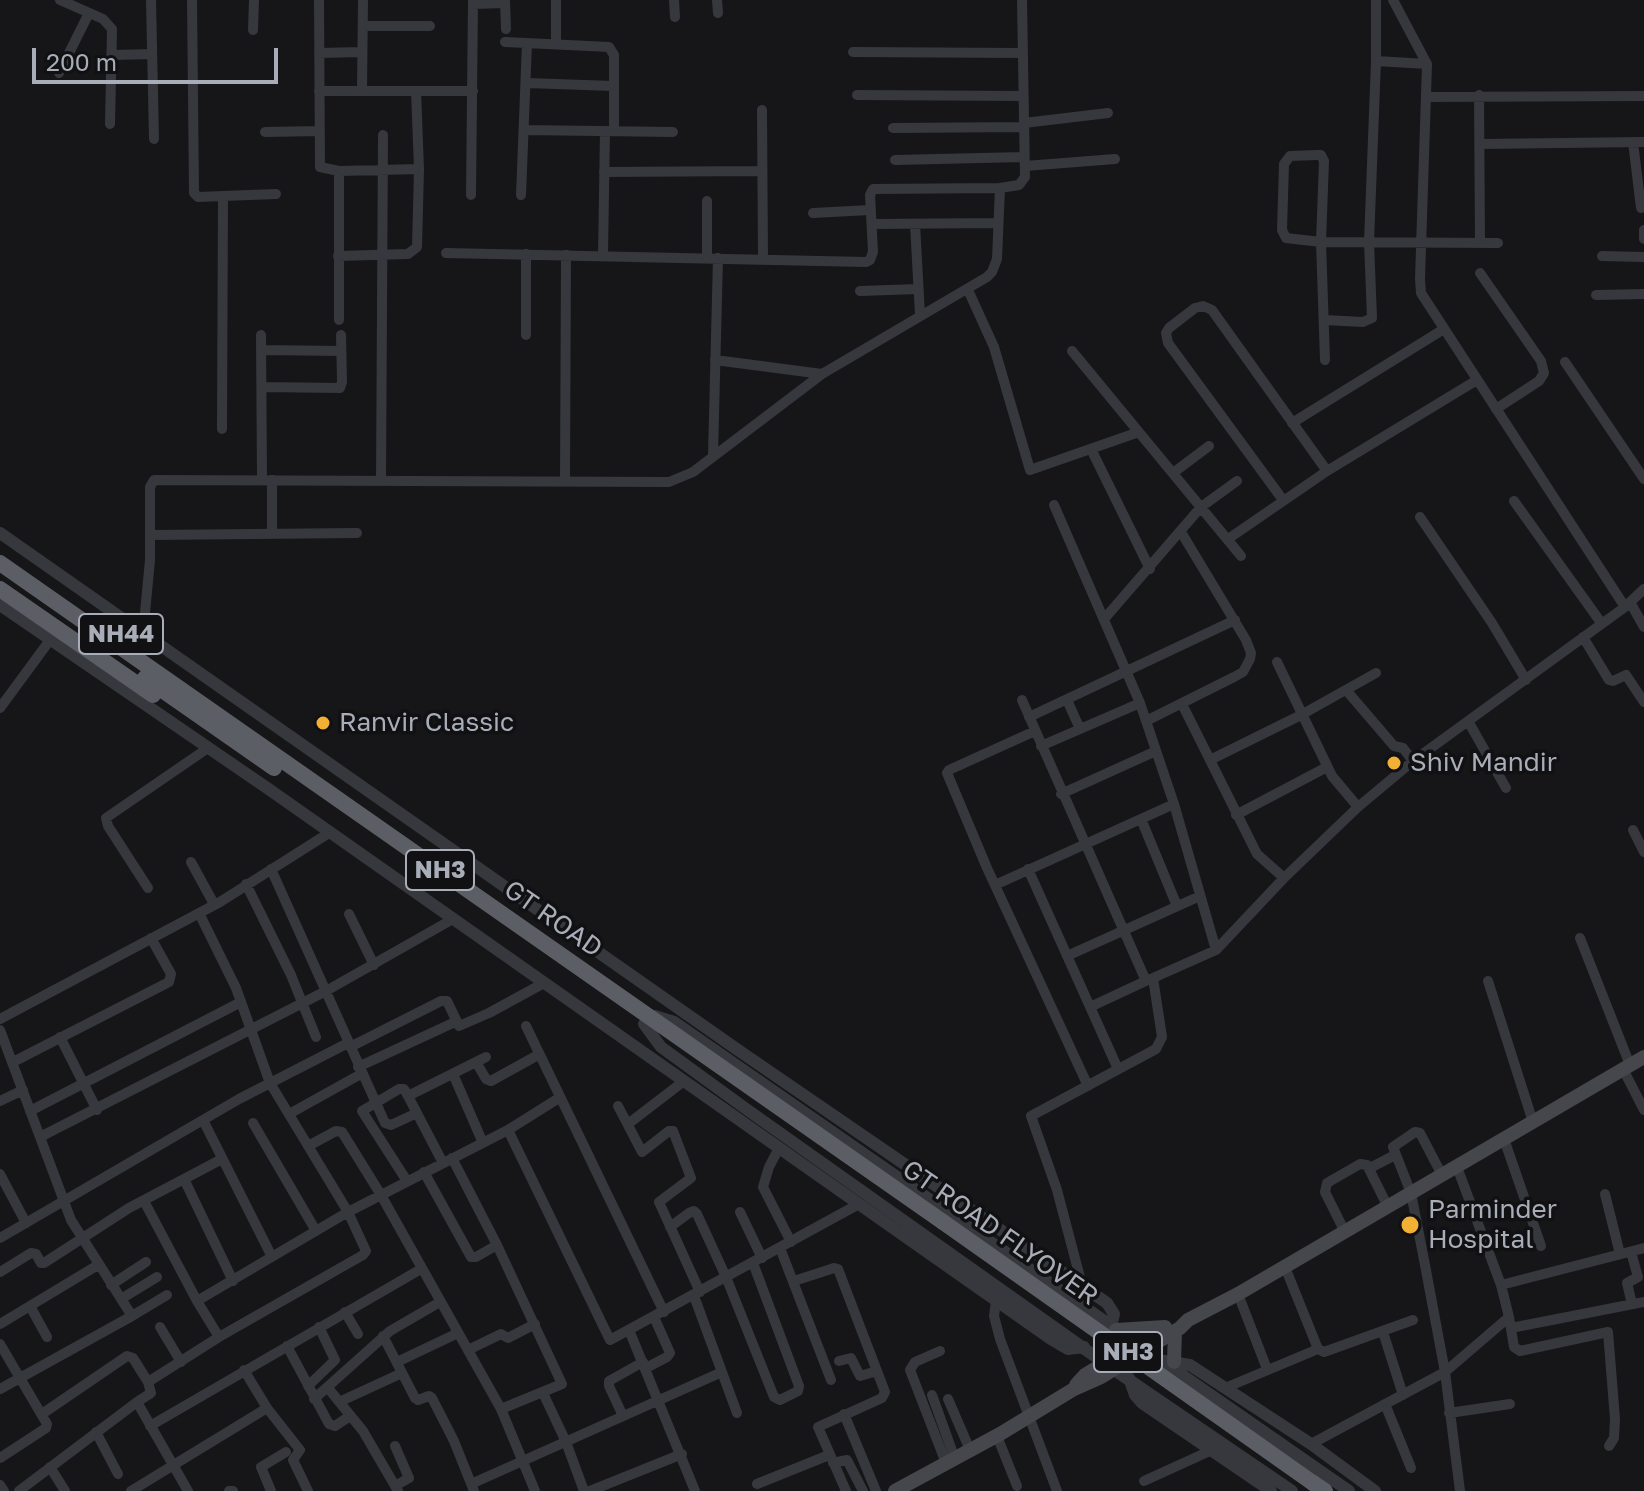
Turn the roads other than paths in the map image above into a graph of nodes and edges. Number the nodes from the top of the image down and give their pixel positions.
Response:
1 (60, 0) edge
2 (151, 0) edge
3 (192, 0) edge
4 (254, 0) edge
5 (319, 0) edge
6 (363, 0) edge
7 (556, 0) edge
8 (674, 0) edge
9 (717, 0) edge
10 (1022, 0) edge
11 (1376, 0) edge
12 (1393, 0) edge
13 (473, 2) edge
14 (505, 2) edge
15 (89, 13) junction
16 (718, 13) dead end
17 (675, 17) dead end
18 (363, 26) junction
19 (430, 26) dead end
20 (506, 29) dead end
21 (253, 30) dead end
22 (505, 42) dead end
23 (527, 43) junction
24 (556, 44) junction
25 (362, 52) junction
26 (853, 52) dead end
27 (319, 53) junction
28 (1023, 53) junction
29 (152, 54) junction
30 (113, 55) junction
31 (1376, 61) junction
32 (1427, 64) junction
33 (59, 73) dead end
34 (527, 83) junction
35 (613, 86) junction
36 (319, 91) junction
37 (362, 91) junction
38 (416, 91) junction
39 (473, 91) junction
40 (857, 95) dead end
41 (1479, 95) junction
42 (1023, 96) junction
43 (1644, 96) edge
44 (1426, 97) junction
45 (762, 110) dead end
46 (1108, 113) dead end
47 (110, 124) dead end
48 (1024, 125) junction
49 (893, 128) dead end
50 (524, 130) junction
51 (319, 131) junction
52 (609, 131) junction
53 (265, 132) dead end
54 (673, 132) dead end
55 (383, 135) dead end
56 (154, 139) dead end
57 (1638, 142) edge
58 (1480, 144) junction
59 (1115, 159) dead end
60 (895, 160) dead end
61 (1024, 162) junction
62 (419, 169) junction
63 (384, 170) junction
64 (339, 171) junction
65 (762, 171) junction
66 (604, 172) junction
67 (1640, 172) edge
68 (1000, 188) junction
69 (276, 194) dead end
70 (471, 195) dead end
71 (521, 195) dead end
72 (223, 196) junction
73 (707, 201) dead end
74 (1641, 208) dead end
75 (870, 210) junction
76 (813, 213) dead end
77 (998, 223) junction
78 (872, 224) junction
79 (915, 224) junction
80 (1644, 230) edge
81 (1644, 239) edge
82 (1321, 242) junction
83 (1369, 242) junction
84 (1423, 243) junction
85 (1480, 243) junction
86 (1498, 243) dead end
87 (446, 253) dead end
88 (382, 254) junction
89 (526, 254) junction
90 (566, 255) junction
91 (603, 255) junction
92 (338, 256) junction
93 (1602, 256) dead end
94 (1644, 257) edge
95 (712, 258) junction
96 (763, 259) junction
97 (1480, 273) dead end
98 (918, 289) junction
99 (968, 290) junction
100 (860, 291) dead end
101 (1644, 294) edge
102 (1596, 295) dead end
103 (920, 315) junction
104 (339, 320) dead end
105 (1325, 320) junction
106 (1444, 329) junction
107 (261, 335) dead end
108 (341, 335) dead end
109 (526, 335) dead end
110 (261, 350) junction
111 (341, 351) junction
112 (1072, 351) dead end
113 (715, 360) junction
114 (1325, 360) dead end
115 (1565, 362) dead end
116 (822, 374) junction
117 (1477, 380) junction
118 (262, 387) junction
119 (1496, 409) junction
120 (1292, 423) junction
121 (222, 429) dead end
122 (1139, 432) junction
123 (1209, 446) dead end
124 (1091, 449) junction
125 (713, 455) junction
126 (1327, 471) junction
127 (1173, 473) junction
128 (1644, 479) edge
129 (267, 480) junction
130 (381, 481) junction
131 (565, 481) junction
132 (1237, 481) dead end
133 (1283, 500) junction
134 (1514, 501) dead end
135 (1054, 505) dead end
136 (1201, 507) junction
137 (1420, 517) dead end
138 (1181, 532) junction
139 (0, 533) edge
140 (357, 533) dead end
141 (272, 534) junction
142 (150, 535) junction
143 (1228, 539) junction
144 (0, 550) edge
145 (1241, 556) dead end
146 (0, 563) edge
147 (1150, 569) junction
148 (0, 576) edge
149 (0, 589) edge
150 (1644, 589) edge
151 (1628, 604) junction
152 (0, 605) edge
153 (1105, 618) junction
154 (1235, 620) junction
155 (1602, 624) junction
156 (1644, 627) edge
157 (143, 634) junction
158 (1583, 637) junction
159 (50, 640) junction
160 (1277, 662) dead end
161 (1127, 672) junction
162 (1376, 673) dead end
163 (1526, 680) junction
164 (1346, 690) junction
165 (1022, 700) dead end
166 (1067, 700) junction
167 (1644, 702) edge
168 (1140, 703) junction
169 (1182, 704) junction
170 (0, 708) edge
171 (1301, 715) junction
172 (1029, 717) junction
173 (1146, 721) junction
174 (1468, 721) junction
175 (233, 726) junction
176 (1080, 729) junction
177 (1035, 731) junction
178 (240, 745) junction
179 (1041, 746) junction
180 (208, 748) junction
181 (1156, 751) junction
182 (1210, 760) junction
183 (1413, 761) junction
184 (1327, 767) junction
185 (1506, 788) dead end
186 (1061, 794) junction
187 (1174, 804) junction
188 (1358, 807) junction
189 (1236, 815) junction
190 (1141, 819) junction
191 (1633, 830) dead end
192 (329, 833) junction
193 (1085, 844) junction
194 (1644, 852) edge
195 (191, 862) dead end
196 (271, 869) junction
197 (1028, 869) junction
198 (1284, 878) junction
199 (246, 884) junction
200 (995, 885) junction
201 (148, 888) dead end
202 (1200, 896) junction
203 (214, 904) junction
204 (1177, 906) junction
205 (199, 913) junction
206 (349, 914) dead end
207 (453, 919) junction
208 (1124, 930) junction
209 (151, 938) junction
210 (1580, 938) dead end
211 (1216, 950) junction
212 (1067, 956) junction
213 (374, 965) junction
214 (1150, 980) junction
215 (1488, 981) dead end
216 (544, 983) junction
217 (326, 991) junction
218 (241, 1002) junction
219 (302, 1003) junction
220 (1090, 1007) junction
221 (0, 1019) edge
222 (646, 1019) junction
223 (455, 1022) junction
224 (526, 1026) dead end
225 (250, 1028) junction
226 (0, 1030) edge
227 (60, 1037) junction
228 (316, 1037) dead end
229 (349, 1045) junction
230 (538, 1055) junction
231 (1644, 1057) edge
232 (13, 1062) junction
233 (1627, 1067) junction
234 (1118, 1069) junction
235 (360, 1070) junction
236 (453, 1074) junction
237 (684, 1081) junction
238 (270, 1083) junction
239 (84, 1085) junction
240 (1088, 1086) junction
241 (23, 1090) junction
242 (408, 1096) junction
243 (559, 1098) junction
244 (0, 1101) edge
245 (375, 1102) junction
246 (618, 1106) dead end
247 (97, 1110) junction
248 (1644, 1110) edge
249 (30, 1111) junction
250 (417, 1113) junction
251 (289, 1114) junction
252 (203, 1120) junction
253 (1533, 1122) junction
254 (253, 1123) dead end
255 (628, 1124) junction
256 (508, 1130) junction
257 (40, 1137) junction
258 (1504, 1139) junction
259 (483, 1143) junction
260 (310, 1145) junction
261 (779, 1148) junction
262 (1395, 1155) junction
263 (222, 1159) junction
264 (447, 1160) junction
265 (1457, 1167) junction
266 (1370, 1168) junction
267 (424, 1172) junction
268 (0, 1174) edge
269 (1442, 1175) junction
270 (184, 1179) junction
271 (407, 1181) junction
272 (1411, 1193) junction
273 (1605, 1194) dead end
274 (381, 1195) junction
275 (63, 1200) junction
276 (144, 1201) junction
277 (859, 1204) junction
278 (1388, 1207) junction
279 (348, 1212) junction
280 (740, 1212) dead end
281 (26, 1223) junction
282 (670, 1227) junction
283 (316, 1231) junction
284 (1345, 1232) junction
285 (0, 1237) edge
286 (82, 1239) junction
287 (791, 1242) junction
288 (497, 1245) junction
289 (1541, 1246) dead end
290 (780, 1248) junction
291 (1644, 1248) edge
292 (1625, 1253) junction
293 (272, 1257) junction
294 (758, 1260) junction
295 (146, 1262) dead end
296 (98, 1265) junction
297 (1285, 1267) junction
298 (421, 1269) junction
299 (0, 1272) edge
300 (157, 1277) dead end
301 (726, 1277) junction
302 (233, 1281) junction
303 (794, 1281) junction
304 (111, 1285) junction
305 (1082, 1285) junction
306 (1501, 1285) junction
307 (697, 1294) junction
308 (1238, 1294) junction
309 (167, 1295) dead end
310 (121, 1299) junction
311 (197, 1301) junction
312 (996, 1301) junction
313 (440, 1302) junction
314 (1644, 1302) edge
315 (1632, 1304) junction
316 (30, 1306) junction
317 (345, 1312) junction
318 (659, 1314) junction
319 (132, 1316) junction
320 (1413, 1320) dead end
321 (1510, 1323) junction
322 (0, 1324) edge
323 (535, 1324) junction
324 (160, 1327) dead end
325 (319, 1327) junction
326 (1114, 1328) junction
327 (1170, 1329) junction
328 (629, 1330) junction
329 (1383, 1332) junction
330 (458, 1333) junction
331 (358, 1334) dead end
332 (383, 1336) junction
333 (47, 1337) dead end
334 (219, 1337) junction
335 (0, 1344) edge
336 (287, 1346) junction
337 (1140, 1346) junction
338 (1084, 1347) junction
339 (1318, 1349) junction
340 (468, 1350) junction
341 (940, 1351) dead end
342 (839, 1361) dead end
343 (181, 1362) junction
344 (1168, 1362) junction
345 (645, 1365) junction
346 (1109, 1365) junction
347 (399, 1368) junction
348 (1267, 1369) junction
349 (244, 1370) junction
350 (877, 1371) junction
351 (722, 1372) junction
352 (1445, 1372) junction
353 (20, 1377) junction
354 (1129, 1378) junction
355 (831, 1380) dead end
356 (148, 1382) junction
357 (308, 1386) junction
358 (328, 1388) junction
359 (1225, 1388) junction
360 (0, 1389) edge
361 (543, 1393) junction
362 (932, 1395) dead end
363 (1403, 1395) junction
364 (314, 1399) junction
365 (659, 1399) junction
366 (948, 1399) dead end
367 (137, 1402) junction
368 (339, 1402) junction
369 (1385, 1404) junction
370 (1510, 1404) dead end
371 (267, 1408) junction
372 (501, 1409) junction
373 (737, 1413) dead end
374 (1449, 1413) junction
375 (42, 1414) junction
376 (844, 1414) junction
377 (350, 1416) junction
378 (623, 1416) junction
379 (1028, 1417) junction
380 (150, 1426) junction
381 (96, 1432) junction
382 (997, 1436) junction
383 (566, 1442) junction
384 (1311, 1444) junction
385 (395, 1446) dead end
386 (1609, 1446) dead end
387 (970, 1450) junction
388 (1212, 1450) junction
389 (286, 1452) dead end
390 (682, 1454) junction
391 (0, 1458) edge
392 (831, 1459) junction
393 (522, 1461) junction
394 (950, 1461) junction
395 (50, 1467) junction
396 (173, 1467) junction
397 (1411, 1468) dead end
398 (118, 1474) dead end
399 (1144, 1481) dead end
400 (757, 1484) dead end
401 (0, 1485) edge
402 (1017, 1486) dead end
403 (472, 1487) edge
404 (395, 1489) edge
405 (1310, 1489) edge
406 (4, 1491) edge
407 (19, 1491) edge
408 (65, 1491) edge
409 (131, 1491) edge
410 (188, 1491) edge
411 (271, 1491) edge
412 (308, 1491) edge
413 (535, 1491) edge
414 (584, 1491) edge
415 (590, 1491) edge
416 (695, 1491) edge
417 (846, 1491) edge
418 (863, 1491) edge
419 (876, 1491) edge
420 (895, 1491) edge
421 (1057, 1491) edge
422 (1271, 1491) edge
423 (1349, 1491) edge
424 (1375, 1491) edge
425 (1460, 1491) edge

1 - 15 street
2 - 29 street
3 - 72 street
4 - 21 street
5 - 27 street
6 - 18 street
7 - 24 street
8 - 17 street
9 - 16 street
10 - 28 street
11 - 31 street
12 - 32 street
13 - 14 street
13 - 39 street
14 - 20 street
15 - 30 street
15 - 33 street
18 - 19 street
18 - 25 street
22 - 23 street
23 - 24 street
23 - 34 street
24 - 35 street
25 - 27 street
25 - 37 street
26 - 28 street
27 - 36 street
28 - 42 street
29 - 30 street
29 - 56 street
30 - 47 street
31 - 32 street
31 - 83 street
32 - 44 street
34 - 35 street
34 - 50 street
35 - 52 street
36 - 37 street
36 - 51 street
37 - 38 street
38 - 39 street
38 - 62 street
39 - 70 street
40 - 42 street
41 - 43 street
41 - 44 street
41 - 58 street
42 - 48 street
44 - 84 street
45 - 65 street
46 - 48 street
48 - 49 street
48 - 61 street
50 - 52 street
50 - 71 street
51 - 53 street
51 - 64 street
52 - 54 street
52 - 66 street
55 - 63 street
57 - 58 street
57 - 67 street
58 - 85 street
59 - 61 street
60 - 61 street
61 - 68 street
62 - 63 street
62 - 88 street
63 - 64 street
63 - 88 street
64 - 92 street
65 - 66 street
65 - 96 street
66 - 91 street
67 - 74 street
68 - 75 street
68 - 77 street
69 - 72 street
72 - 121 street
73 - 95 street
75 - 76 street
75 - 78 street
77 - 79 street
77 - 99 street
78 - 79 street
78 - 96 street
79 - 98 street
80 - 81 street
82 - 82 street
82 - 83 street
82 - 105 street
83 - 84 street
83 - 105 street
84 - 85 street
84 - 106 street
85 - 86 street
87 - 89 street
88 - 92 street
88 - 130 street
89 - 90 street
89 - 109 street
90 - 91 street
90 - 131 street
91 - 95 street
92 - 104 street
93 - 94 street
95 - 96 street
95 - 113 street
97 - 119 street
98 - 100 street
98 - 103 street
99 - 103 street
99 - 124 street
101 - 102 street
103 - 116 street
105 - 114 street
106 - 117 street
106 - 120 street
107 - 110 street
108 - 111 street
110 - 111 street
110 - 118 street
111 - 118 street
112 - 122 street
113 - 116 street
113 - 125 street
115 - 128 street
116 - 125 street
117 - 119 street
117 - 126 street
118 - 129 street
119 - 151 street
120 - 126 street
120 - 133 street
122 - 124 street
122 - 127 street
123 - 127 street
124 - 147 street
125 - 131 street
126 - 133 street
127 - 136 street
129 - 130 street
129 - 141 street
129 - 142 street
130 - 131 street
132 - 136 street
133 - 143 street
134 - 155 street
135 - 153 street
136 - 138 street
136 - 143 street
137 - 163 street
138 - 147 street
138 - 154 street
139 - 157 street
140 - 141 street
141 - 142 street
142 - 157 street
143 - 145 street
144 - 175 highway, NH44
146 - 175 highway, NH3
147 - 153 street
148 - 178 highway, NH3
149 - 178 highway, NH44
150 - 151 street
151 - 155 street
151 - 156 street
152 - 159 street
153 - 161 street
154 - 161 street
154 - 169 street
155 - 158 street
157 - 305 street
158 - 163 street
158 - 167 street
159 - 170 street
159 - 180 street
160 - 171 street
161 - 166 street
161 - 168 street
162 - 164 street
163 - 174 street
164 - 171 street
164 - 183 street
165 - 172 street
166 - 172 street
166 - 176 street
168 - 173 street
168 - 176 street
169 - 173 street
169 - 182 street
171 - 182 street
171 - 184 street
172 - 177 street
173 - 181 street
174 - 183 street
174 - 185 street
175 - 222 highway, GT ROAD / NH3
176 - 179 street
177 - 179 street
177 - 200 street
178 - 222 highway, GT ROAD / NH3
179 - 186 street
180 - 192 street
180 - 201 street
181 - 186 street
181 - 187 street
182 - 189 street
183 - 188 street
184 - 188 street
184 - 189 street
186 - 193 street
187 - 190 street
187 - 202 street
188 - 198 street
189 - 198 street
190 - 193 street
190 - 204 street
191 - 194 street
192 - 196 street
192 - 207 street
193 - 197 street
193 - 208 street
195 - 203 street
196 - 199 street
196 - 217 street
197 - 200 street
197 - 212 street
198 - 211 street
199 - 203 street
199 - 219 street
200 - 240 street
202 - 204 street
202 - 211 street
203 - 205 street
204 - 208 street
205 - 209 street
205 - 218 street
206 - 213 street
207 - 213 street
207 - 216 street
208 - 212 street
208 - 214 street
209 - 221 street
209 - 227 street
210 - 233 street
211 - 214 street
212 - 220 street
213 - 217 street
214 - 220 street
214 - 234 street
215 - 253 street
216 - 223 street
216 - 237 street
217 - 219 street
217 - 229 street
218 - 225 street
218 - 239 street
219 - 225 street
219 - 228 street
220 - 234 street
222 - 326 street
222 - 338 street
222 - 405 highway, GT ROAD FLYOVER / NH3, bridge
223 - 229 street
223 - 235 street
224 - 230 street
225 - 238 street
225 - 247 street
226 - 232 street
227 - 232 street
227 - 239 street
229 - 235 street
229 - 238 street
230 - 236 street
230 - 243 street
231 - 233 main road
232 - 241 street
233 - 248 street
233 - 253 main road
234 - 240 street
235 - 245 street
235 - 251 street
236 - 242 street
236 - 259 street
237 - 255 street
237 - 261 street
238 - 251 street
238 - 252 street
239 - 247 street
239 - 249 street
240 - 305 street
241 - 244 street
241 - 249 street
242 - 245 street
242 - 250 street
243 - 256 street
243 - 318 street
245 - 250 street
245 - 271 street
246 - 255 street
247 - 257 street
249 - 257 street
250 - 264 street
251 - 260 street
252 - 263 street
252 - 275 street
253 - 258 main road
254 - 283 street
255 - 282 street
256 - 259 street
256 - 328 street
257 - 275 street
258 - 265 main road
258 - 289 street
259 - 264 street
260 - 274 street
260 - 279 street
261 - 277 street
261 - 287 street
262 - 266 street
262 - 269 street
262 - 272 street
263 - 270 street
263 - 293 street
264 - 267 street
264 - 288 street
265 - 269 main road
265 - 306 street
266 - 278 street
266 - 284 street
267 - 271 street
267 - 288 street
268 - 281 street
269 - 272 main road
270 - 276 street
270 - 302 street
271 - 274 street
272 - 278 main road
272 - 352 street
273 - 292 street
274 - 279 street
274 - 298 street
275 - 281 street
275 - 286 street
276 - 286 street
276 - 311 street
277 - 287 street
277 - 312 street
278 - 284 main road
279 - 283 street
279 - 334 street
280 - 294 street
281 - 285 street
282 - 301 street
282 - 307 street
283 - 293 street
284 - 297 main road
286 - 296 street
286 - 299 street
287 - 290 street
288 - 323 street
290 - 294 street
290 - 303 street
291 - 292 street
292 - 306 street
292 - 315 street
293 - 302 street
294 - 301 street
294 - 301 street
295 - 304 street
296 - 304 street
296 - 316 street
297 - 308 main road
297 - 339 street
298 - 313 street
298 - 317 street
300 - 310 street
301 - 307 street
302 - 311 street
303 - 350 street
303 - 355 street
304 - 310 street
305 - 326 street
306 - 321 street
307 - 318 street
307 - 351 street
308 - 327 main road
308 - 348 street
309 - 319 street
310 - 319 street
311 - 334 street
312 - 338 street
312 - 379 street
313 - 330 street
313 - 332 street
314 - 315 street
315 - 321 street
316 - 322 street
316 - 333 street
317 - 325 street
317 - 331 street
318 - 328 street
318 - 345 street
319 - 353 street
320 - 329 street
321 - 352 street
321 - 386 street
323 - 340 street
323 - 361 street
324 - 343 street
325 - 336 street
325 - 357 street
326 - 327 main road
326 - 337 street
327 - 337 main road
327 - 344 main road
328 - 345 street
329 - 339 street
329 - 363 street
330 - 340 street
330 - 347 street
332 - 347 street
332 - 358 street
334 - 343 street
335 - 353 street
336 - 349 street
336 - 357 street
337 - 344 street
337 - 346 main road
338 - 346 street
339 - 348 street
340 - 372 street
341 - 394 street
342 - 350 street
343 - 356 street
344 - 359 street
344 - 423 street
345 - 365 street
345 - 378 street
346 - 354 street
346 - 379 main road
347 - 368 street
347 - 403 street
348 - 359 street
349 - 371 street
349 - 380 street
350 - 376 street
351 - 365 street
351 - 373 street
352 - 363 street
352 - 374 street
353 - 360 street
353 - 375 street
354 - 388 street
354 - 405 street
356 - 367 street
356 - 375 street
357 - 364 street
358 - 364 street
358 - 368 street
359 - 384 street
361 - 372 street
361 - 383 street
362 - 394 street
363 - 369 street
364 - 377 street
365 - 378 street
365 - 390 street
366 - 387 street
367 - 380 street
367 - 381 street
368 - 377 street
369 - 384 street
369 - 397 street
370 - 374 street
371 - 396 street
371 - 412 street
372 - 393 street
374 - 425 street
375 - 391 street
376 - 392 street
376 - 419 street
377 - 404 street
378 - 383 street
379 - 382 main road
379 - 421 street
380 - 396 street
381 - 395 street
381 - 398 street
382 - 387 main road
382 - 402 street
383 - 393 street
383 - 414 street
384 - 424 street
385 - 404 street
387 - 394 main road
388 - 399 street
388 - 422 street
389 - 411 street
390 - 415 street
390 - 416 street
392 - 400 street
392 - 417 street
392 - 418 street
393 - 403 street
393 - 413 street
394 - 420 main road
395 - 407 street
395 - 408 street
396 - 409 street
396 - 410 street
401 - 406 street

